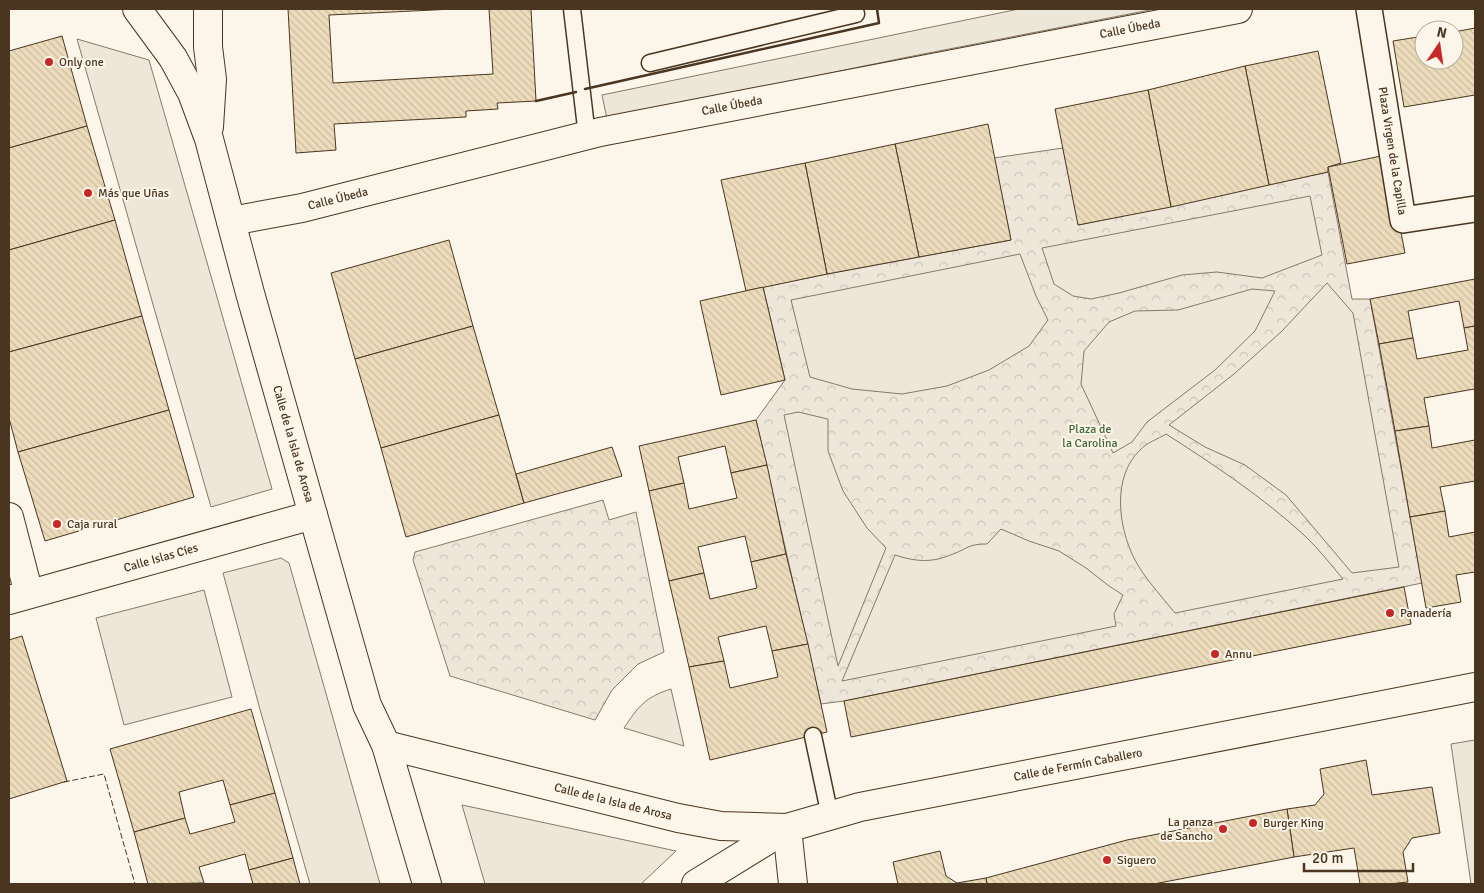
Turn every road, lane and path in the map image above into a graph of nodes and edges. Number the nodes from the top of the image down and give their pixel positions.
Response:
1 (208, 9) edge
2 (572, 9) edge
3 (854, 9) edge
4 (1238, 9) edge
5 (1369, 9) edge
6 (136, 10) edge
7 (650, 63) dead end
8 (587, 136) junction
9 (209, 139) junction
10 (1475, 209) edge
11 (231, 221) junction
12 (313, 515) junction
13 (9, 518) edge
14 (19, 597) edge
15 (1475, 687) edge
16 (812, 736) dead end
17 (386, 745) junction
18 (830, 816) junction
19 (787, 828) junction
20 (427, 884) edge
21 (696, 884) edge
22 (793, 884) edge

1 - 9 street, Calle de la Isla de Arosa
2 - 8 lane
3 - 7 lane
4 - 8 street, Calle Úbeda
5 - 10 street, Plaza Virgen de la Capilla
6 - 9 street, Calle de la Isla de Arosa
8 - 11 street, Calle Úbeda
9 - 11 street, Calle de la Isla de Arosa
11 - 12 street, Calle de la Isla de Arosa
12 - 14 street, Calle Islas Cíes
12 - 17 street, Calle de la Isla de Arosa
13 - 14 street
15 - 18 street, Calle de Fermín Caballero
16 - 18 lane
17 - 19 street, Calle de la Isla de Arosa
17 - 20 street, Calle de la Isla de Arosa
18 - 19 street, Calle de Fermín Caballero
19 - 21 street, Calle de Fermín Caballero
19 - 22 street

